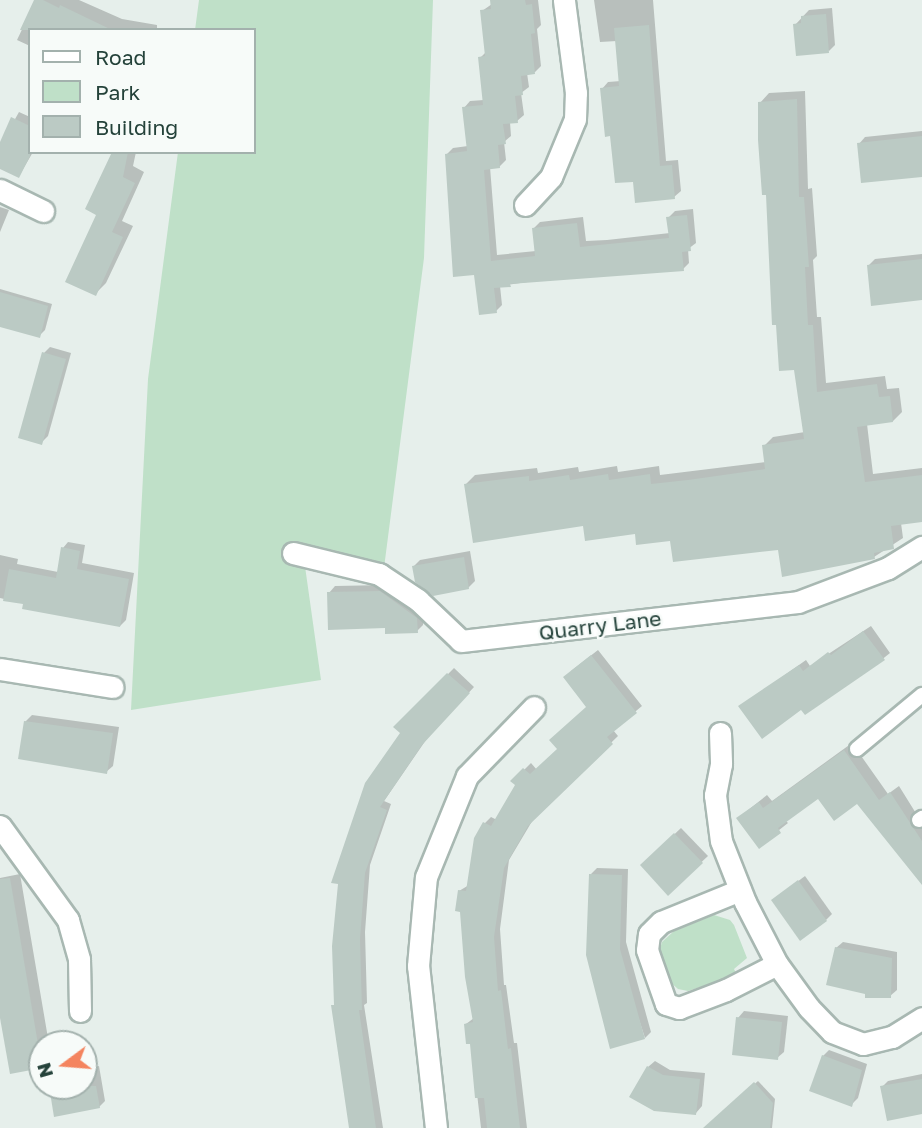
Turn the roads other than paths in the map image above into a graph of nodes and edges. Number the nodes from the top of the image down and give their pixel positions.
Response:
1 (564, 0) edge
2 (0, 190) edge
3 (525, 205) dead end
4 (43, 211) dead end
5 (922, 547) edge
6 (293, 553) dead end
7 (0, 670) edge
8 (0, 677) edge
9 (113, 687) dead end
10 (922, 695) edge
11 (534, 707) dead end
12 (720, 733) dead end
13 (857, 749) dead end
14 (0, 826) edge
15 (740, 890) junction
16 (777, 964) junction
17 (80, 1011) dead end
18 (922, 1018) edge
19 (436, 1128) edge

1 - 3 street
2 - 4 street
5 - 6 street, Quarry Lane
7 - 8 street
7 - 9 street
10 - 13 lane
11 - 19 street
12 - 15 street
14 - 17 street
15 - 16 street
15 - 16 street
16 - 18 street

